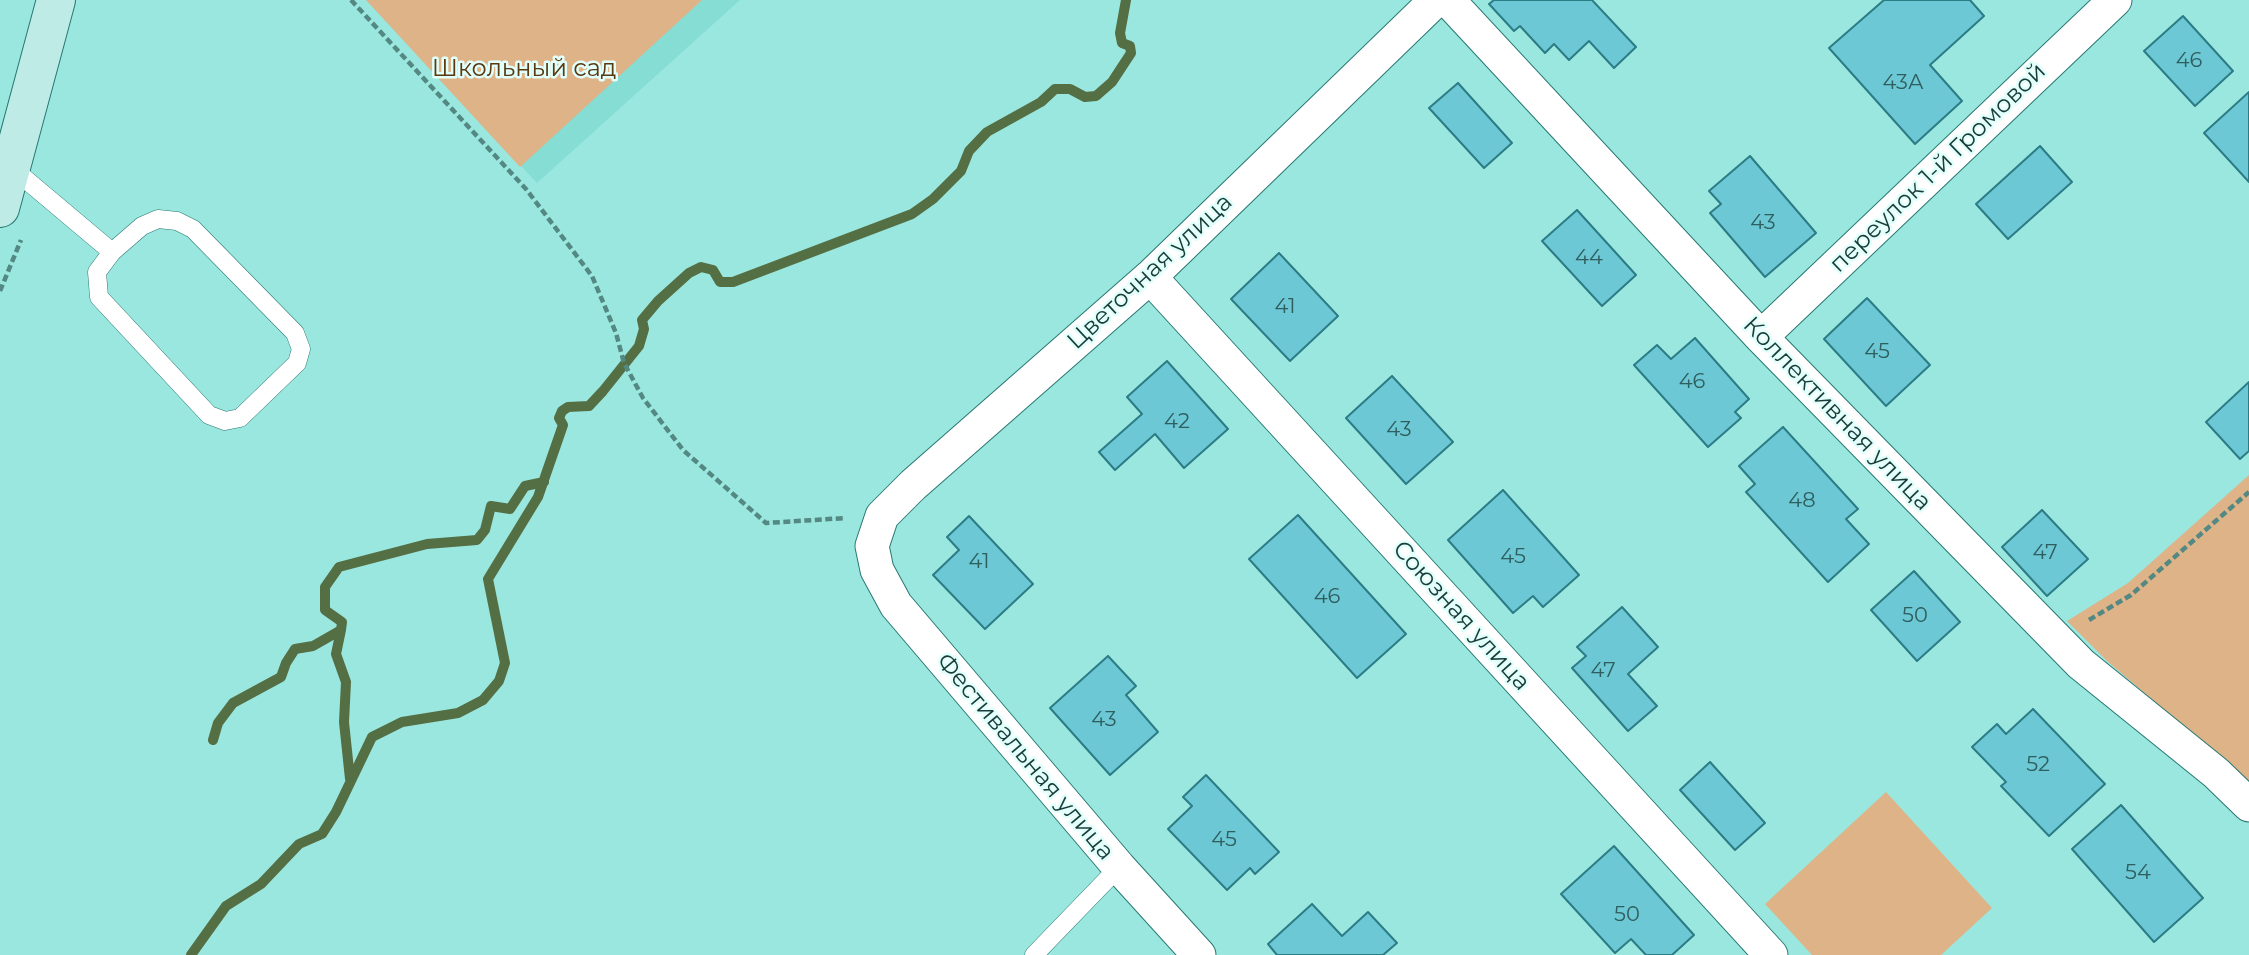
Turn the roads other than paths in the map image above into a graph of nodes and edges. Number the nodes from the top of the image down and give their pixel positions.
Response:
1 (56, 0) edge
2 (1436, 0) edge
3 (1448, 0) edge
4 (2115, 0) edge
5 (11, 167) junction
6 (0, 208) edge
7 (112, 253) junction
8 (1150, 276) junction
9 (1761, 337) junction
10 (877, 531) joint
11 (2249, 805) edge
12 (1119, 867) junction
13 (1034, 955) edge
14 (1199, 955) edge
15 (1771, 955) edge

1 - 5 main road
2 - 8 street, Цветочная улица
3 - 9 street, Коллективная улица
4 - 9 street, переулок 1-й Громовой
5 - 6 main road
5 - 7 lane
7 - 7 lane
8 - 10 street, Цветочная улица
8 - 15 street, Союзная улица
9 - 11 street, Коллективная улица
10 - 12 street, Фестивальная улица
12 - 13 lane
12 - 14 street, Фестивальная улица

